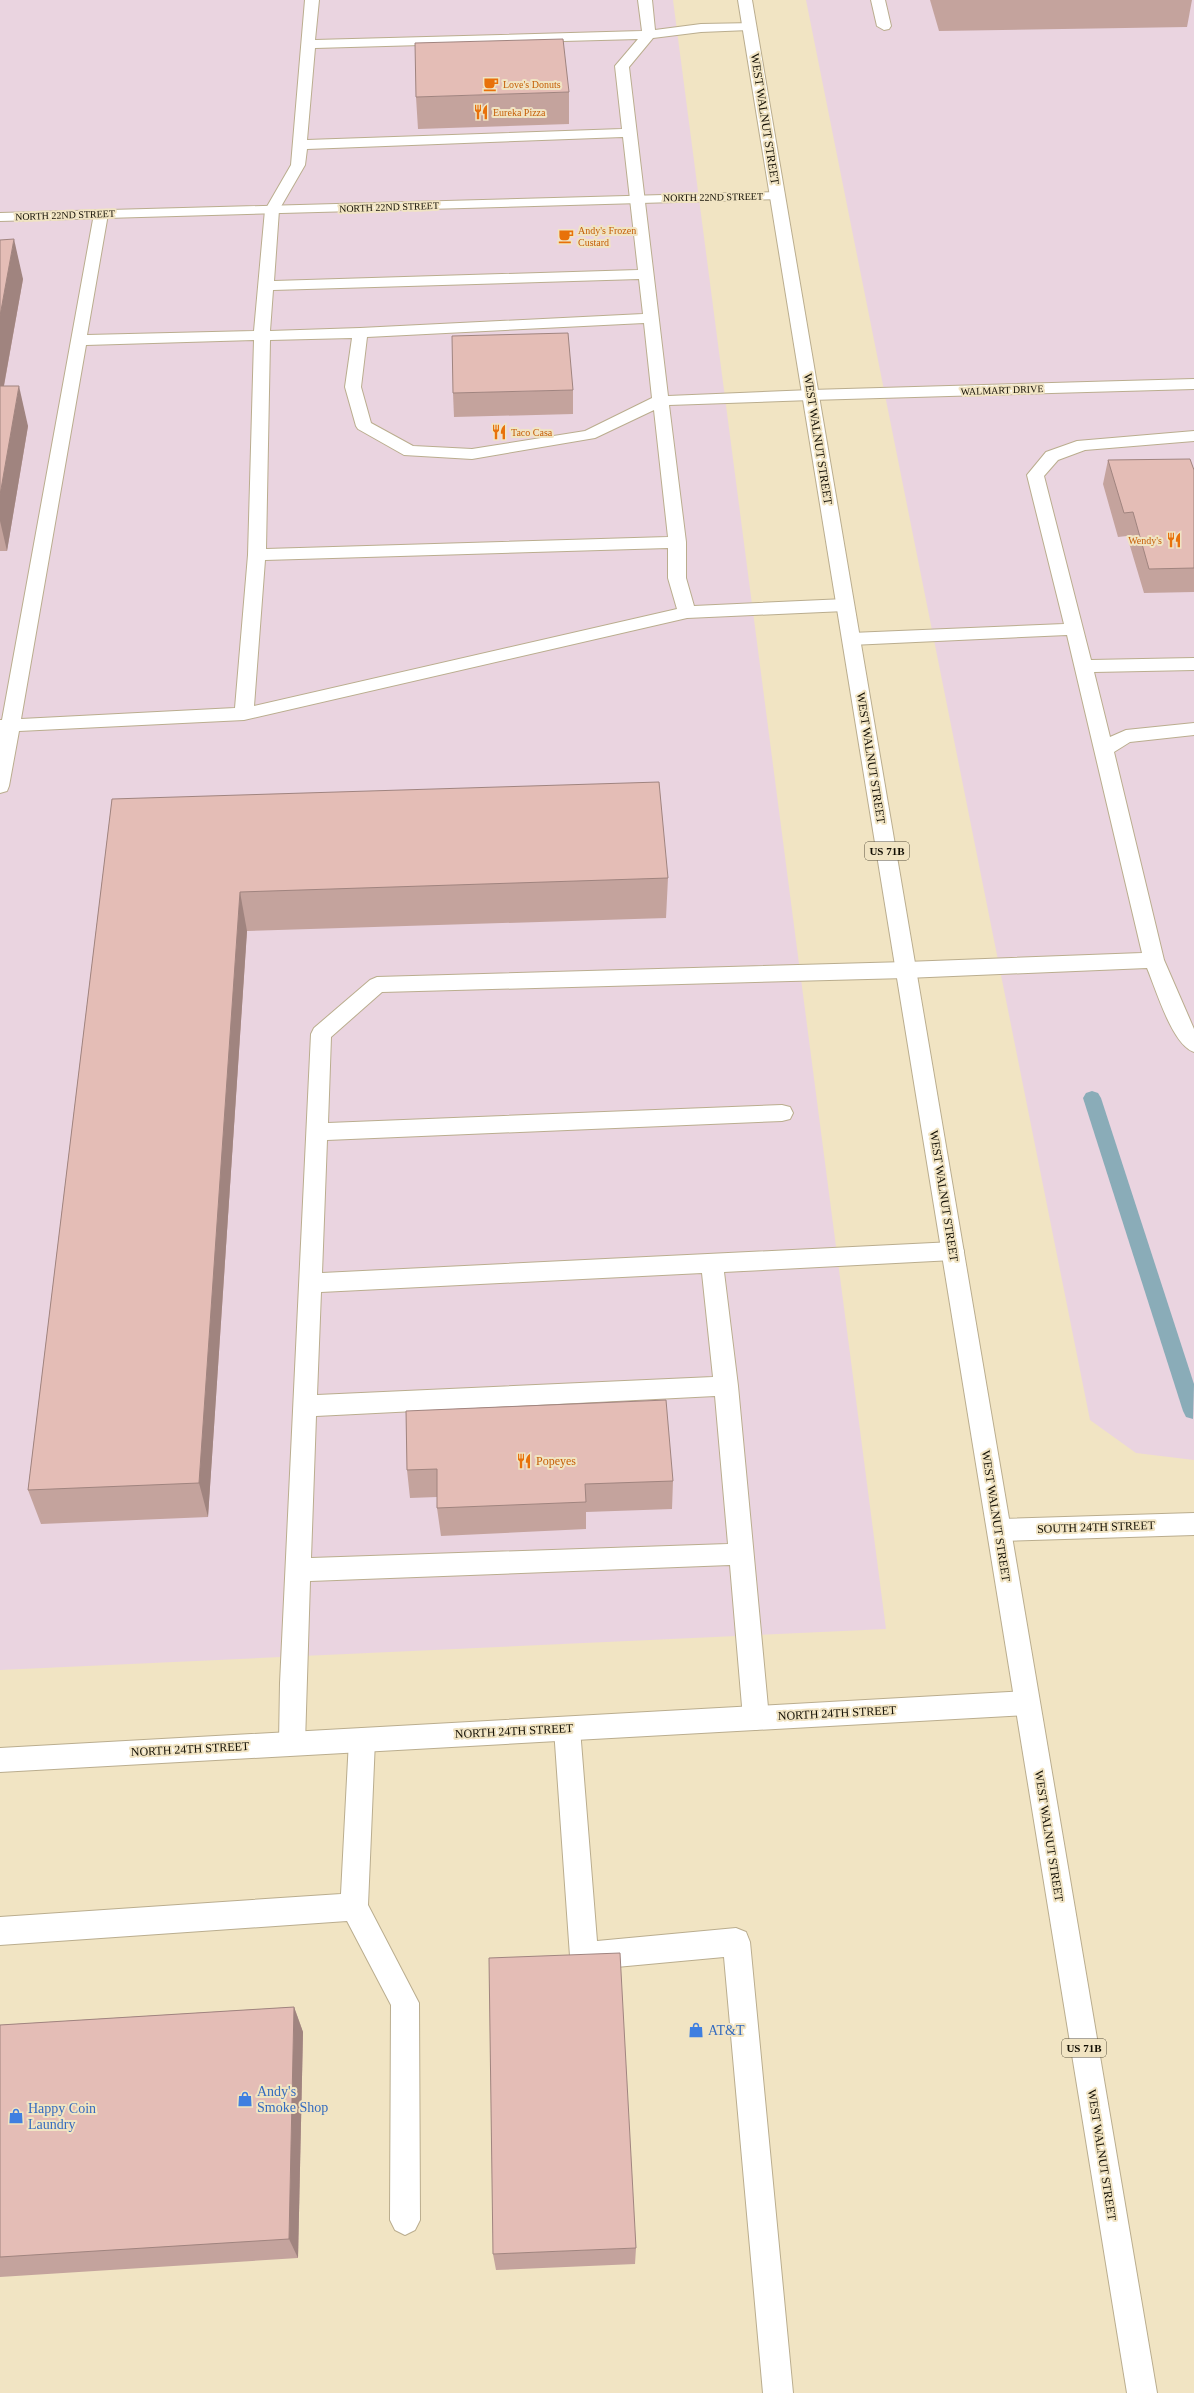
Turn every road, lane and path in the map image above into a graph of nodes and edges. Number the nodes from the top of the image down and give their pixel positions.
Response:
1 (312, 0) edge
2 (645, 0) edge
3 (745, 0) edge
4 (878, 0) edge
5 (749, 26) junction
6 (884, 26) dead end
7 (649, 35) junction
8 (308, 44) junction
9 (629, 133) junction
10 (299, 145) junction
11 (777, 196) junction
12 (636, 199) junction
13 (272, 210) junction
14 (101, 214) junction
15 (0, 217) edge
16 (644, 274) junction
17 (266, 286) junction
18 (650, 318) junction
19 (360, 333) junction
20 (262, 335) junction
21 (79, 340) junction
22 (1193, 386) edge
23 (811, 395) junction
24 (660, 401) junction
25 (1194, 436) edge
26 (676, 542) junction
27 (257, 555) junction
28 (845, 605) junction
29 (687, 612) junction
30 (1074, 629) junction
31 (851, 639) junction
32 (1194, 664) edge
33 (1083, 666) junction
34 (244, 714) junction
35 (5, 725) edge
36 (1194, 730) edge
37 (1104, 750) junction
38 (0, 786) edge
39 (1154, 960) junction
40 (906, 970) junction
41 (1194, 1044) edge
42 (782, 1113) dead end
43 (317, 1132) junction
44 (953, 1251) junction
45 (712, 1263) junction
46 (311, 1283) junction
47 (726, 1386) junction
48 (305, 1406) junction
49 (1194, 1524) edge
50 (999, 1530) junction
51 (742, 1554) junction
52 (298, 1570) junction
53 (1027, 1703) junction
54 (756, 1718) junction
55 (568, 1729) junction
56 (362, 1740) junction
57 (292, 1743) junction
58 (0, 1760) edge
59 (354, 1907) junction
60 (0, 1931) edge
61 (405, 2220) dead end
62 (778, 2393) edge
63 (1142, 2393) edge

1 - 8 main road
2 - 7 main road
3 - 5 main road, WEST WALNUT STREET / US 71B
4 - 6 main road
5 - 7 main road
5 - 11 main road, WEST WALNUT STREET / US 71B
7 - 8 main road
7 - 9 main road
8 - 10 main road
9 - 10 main road
9 - 12 main road
10 - 13 main road
11 - 12 main road, NORTH 22ND STREET
11 - 23 main road, WEST WALNUT STREET / US 71B
12 - 13 main road, NORTH 22ND STREET
12 - 16 main road
13 - 14 main road, NORTH 22ND STREET
13 - 17 main road
14 - 15 main road, NORTH 22ND STREET
14 - 21 main road
16 - 17 main road
16 - 18 main road
17 - 20 main road
18 - 19 main road
18 - 24 main road
19 - 20 main road
19 - 24 main road
20 - 21 main road
20 - 27 main road
21 - 35 main road
22 - 23 main road, WALMART DRIVE
23 - 24 main road, WALMART DRIVE
23 - 28 main road, WEST WALNUT STREET / US 71B
24 - 26 main road
25 - 30 main road
26 - 27 main road
26 - 29 main road
27 - 34 main road
28 - 29 main road
28 - 31 main road, WEST WALNUT STREET / US 71B
29 - 34 main road
30 - 31 main road
30 - 33 main road
31 - 40 main road, WEST WALNUT STREET / US 71B
32 - 33 main road
33 - 37 main road
34 - 35 main road
35 - 38 main road
36 - 37 main road
37 - 39 main road
39 - 40 main road
39 - 41 main road
40 - 43 main road
40 - 44 main road, WEST WALNUT STREET / US 71B
42 - 43 main road
43 - 46 main road
44 - 45 main road
44 - 50 main road, WEST WALNUT STREET / US 71B
45 - 46 main road
45 - 47 main road
46 - 48 main road
47 - 48 main road
47 - 51 main road
48 - 52 main road
49 - 50 main road, SOUTH 24TH STREET
50 - 53 main road, WEST WALNUT STREET / US 71B
51 - 52 main road
51 - 54 main road
52 - 57 main road
53 - 54 main road, NORTH 24TH STREET
53 - 63 main road, WEST WALNUT STREET / US 71B
54 - 55 main road, NORTH 24TH STREET
55 - 56 main road, NORTH 24TH STREET
55 - 62 main road
56 - 57 main road, NORTH 24TH STREET
56 - 59 main road
57 - 58 main road, NORTH 24TH STREET
59 - 60 main road
59 - 61 main road

